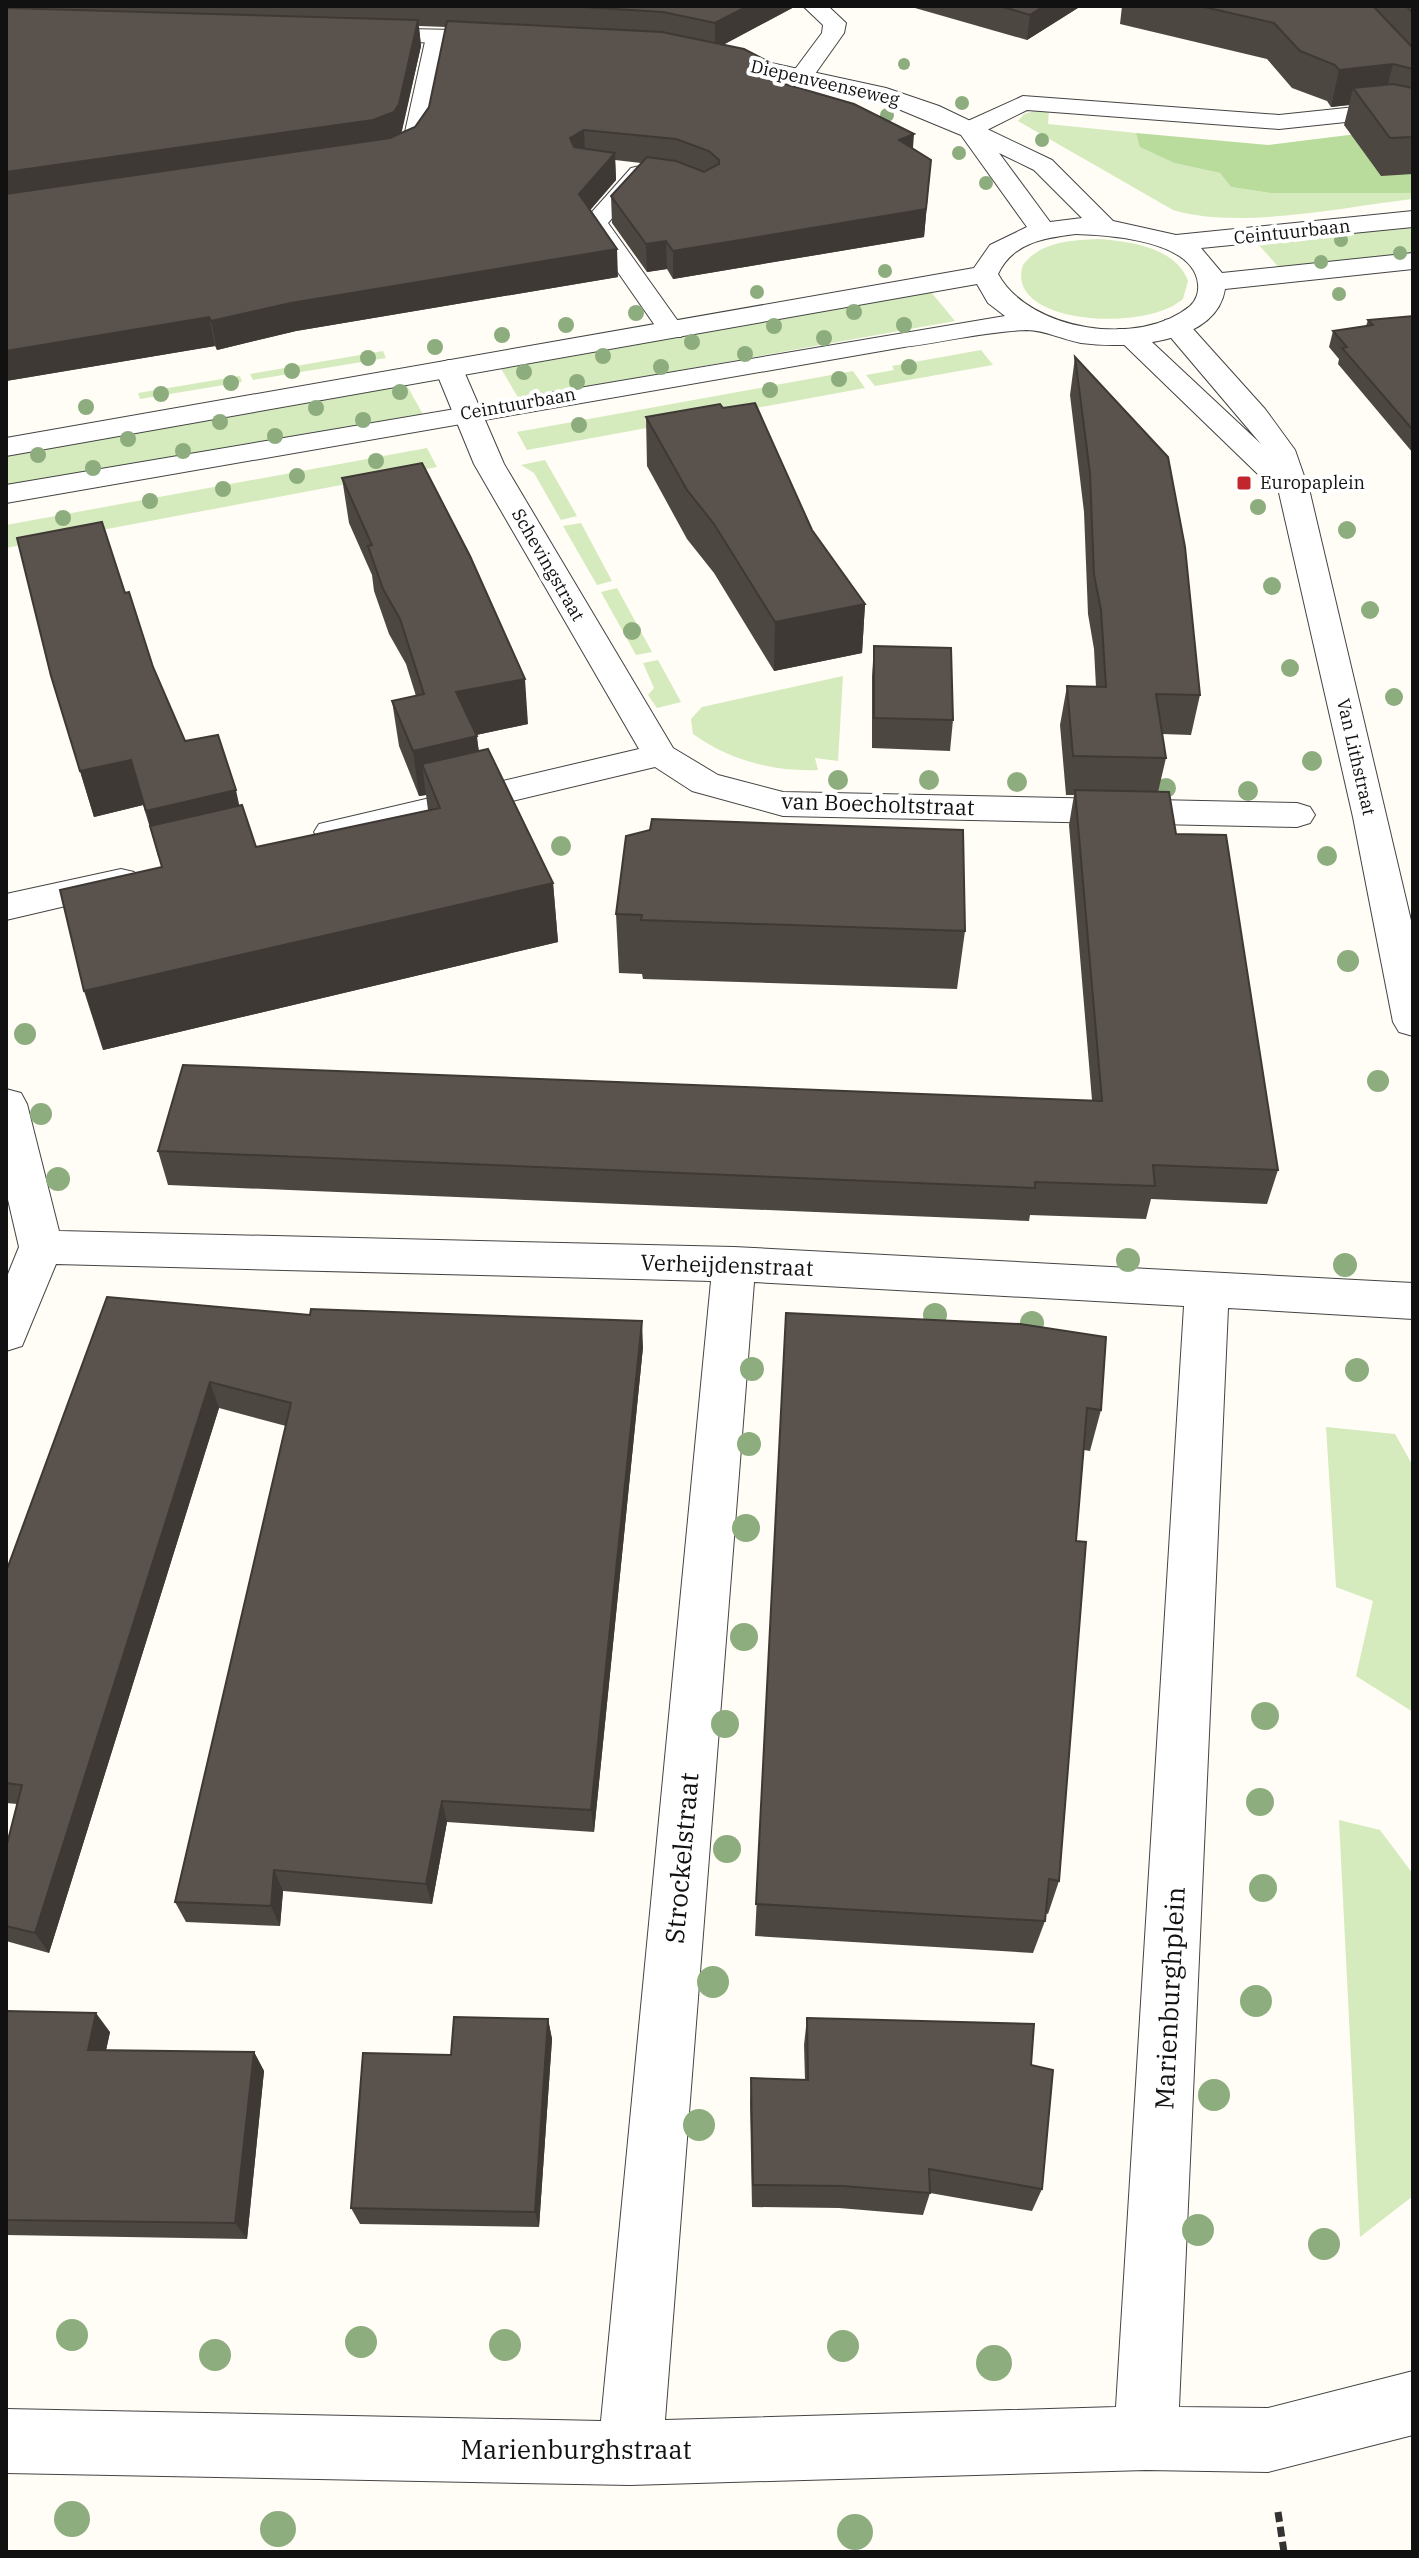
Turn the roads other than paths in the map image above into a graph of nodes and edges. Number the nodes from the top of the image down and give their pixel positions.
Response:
1 (814, 6) edge
2 (341, 34) edge
3 (437, 37) junction
4 (526, 39) edge
5 (679, 51) edge
6 (802, 76) junction
7 (1413, 117) edge
8 (968, 130) junction
9 (352, 161) edge
10 (613, 170) edge
11 (640, 173) junction
12 (668, 176) edge
13 (1413, 219) edge
14 (1105, 227) junction
15 (1043, 230) junction
16 (1171, 243) junction
17 (1413, 261) edge
18 (985, 274) junction
19 (1213, 282) junction
20 (1031, 321) junction
21 (1175, 326) junction
22 (672, 331) junction
23 (1128, 335) junction
24 (449, 369) junction
25 (470, 413) junction
26 (6, 447) edge
27 (1295, 493) junction
28 (6, 494) edge
29 (660, 755) junction
30 (1297, 815) dead end
31 (302, 839) edge
32 (146, 875) edge
33 (6, 907) edge
34 (1413, 1022) edge
35 (6, 1104) edge
36 (41, 1247) junction
37 (734, 1264) junction
38 (1207, 1287) junction
39 (1413, 1301) edge
40 (6, 1333) edge
41 (1413, 2403) edge
42 (1146, 2438) junction
43 (6, 2441) edge
44 (630, 2453) junction

1 - 6 street
2 - 3 street
3 - 4 street
3 - 9 street
5 - 6 street, Diepenveenseweg
6 - 8 street, Diepenveenseweg
7 - 8 street
8 - 14 street, Diepenveenseweg
8 - 15 street, Diepenveenseweg
10 - 11 lane
11 - 12 lane
11 - 22 lane
13 - 16 street, Ceintuurbaan
14 - 15 street
14 - 16 street
15 - 18 street
16 - 19 street
17 - 19 street, Ceintuurbaan
18 - 20 street
18 - 22 street
19 - 21 street
20 - 23 street
20 - 25 street, Ceintuurbaan
21 - 23 street
21 - 27 street, Van Lithstraat
22 - 24 street
23 - 27 street
24 - 25 street, Schevingstraat
24 - 26 street
25 - 28 street, Ceintuurbaan
25 - 29 street, Schevingstraat
27 - 34 street, Van Lithstraat
29 - 30 street, van Boecholtstraat
29 - 31 street
32 - 33 street
35 - 36 street
36 - 37 street, Verheijdenstraat
36 - 40 street
37 - 38 street, Verheijdenstraat
37 - 44 street, Strockelstraat
38 - 39 street, Verheijdenstraat
38 - 42 street, Marienburghplein
41 - 42 street
42 - 44 street, Marienburghstraat
43 - 44 street, Marienburghstraat

